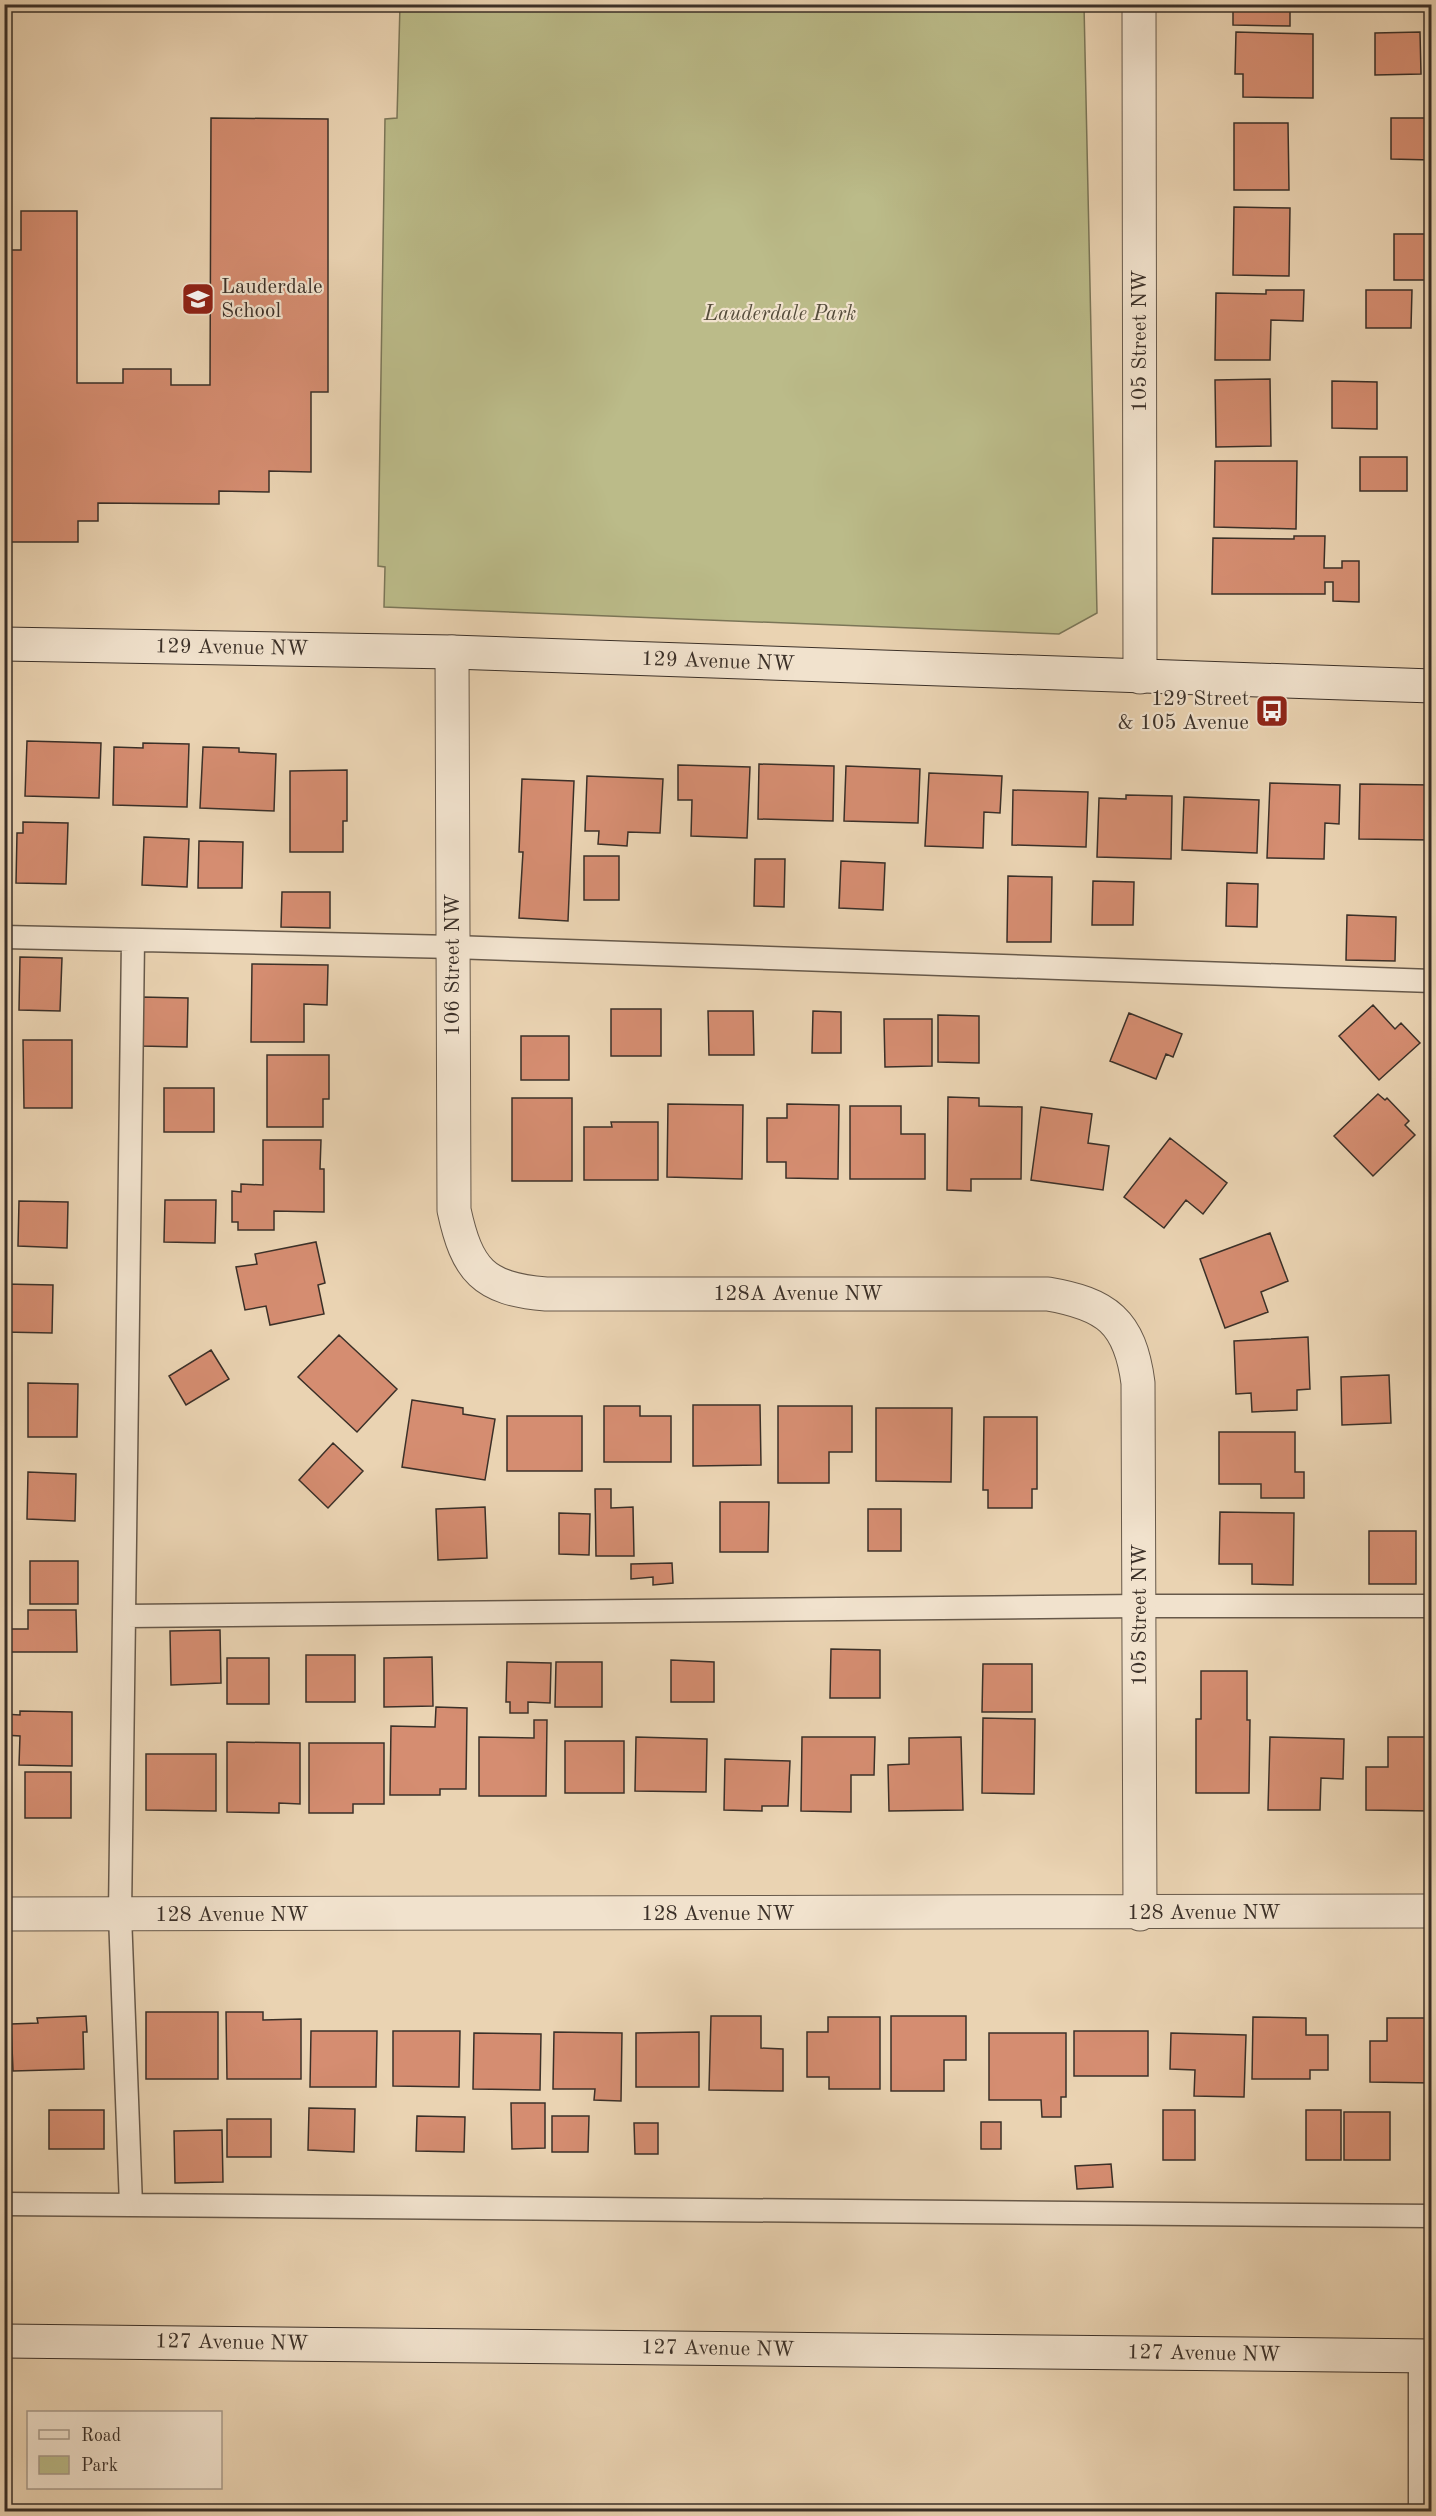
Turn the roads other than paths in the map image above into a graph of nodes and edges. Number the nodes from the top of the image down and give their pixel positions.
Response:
1 (1139, 4) edge
2 (4, 644) edge
3 (452, 652) junction
4 (1140, 676) junction
5 (1431, 686) edge
6 (4, 937) edge
7 (133, 940) junction
8 (453, 947) junction
9 (1431, 981) edge
10 (479, 1272) joint
11 (1115, 1321) joint
12 (1141, 1606) junction
13 (1431, 1606) edge
14 (126, 1616) junction
15 (1431, 1911) edge
16 (4, 1914) edge
17 (1140, 1914) junction
18 (120, 1915) junction
19 (4, 2204) edge
20 (131, 2205) junction
21 (1431, 2216) edge
22 (4, 2341) edge
23 (1426, 2356) edge
24 (1420, 2511) edge

1 - 4 street, 105 Street NW
2 - 3 street, 129 Avenue NW
3 - 4 street, 129 Avenue NW
3 - 8 street, 106 Street NW
4 - 5 street, 129 Avenue NW
6 - 7 lane
7 - 8 lane
7 - 14 lane
8 - 9 lane
8 - 10 street, 106 Street NW
10 - 11 street, 128A Avenue NW
11 - 12 street, 105 Street NW
12 - 13 lane
12 - 14 lane
12 - 17 street, 105 Street NW
14 - 18 lane
15 - 17 street, 128 Avenue NW
16 - 18 street, 128 Avenue NW
17 - 18 street, 128 Avenue NW
18 - 20 lane
19 - 20 lane
20 - 21 lane
22 - 23 street, 127 Avenue NW
23 - 24 lane

